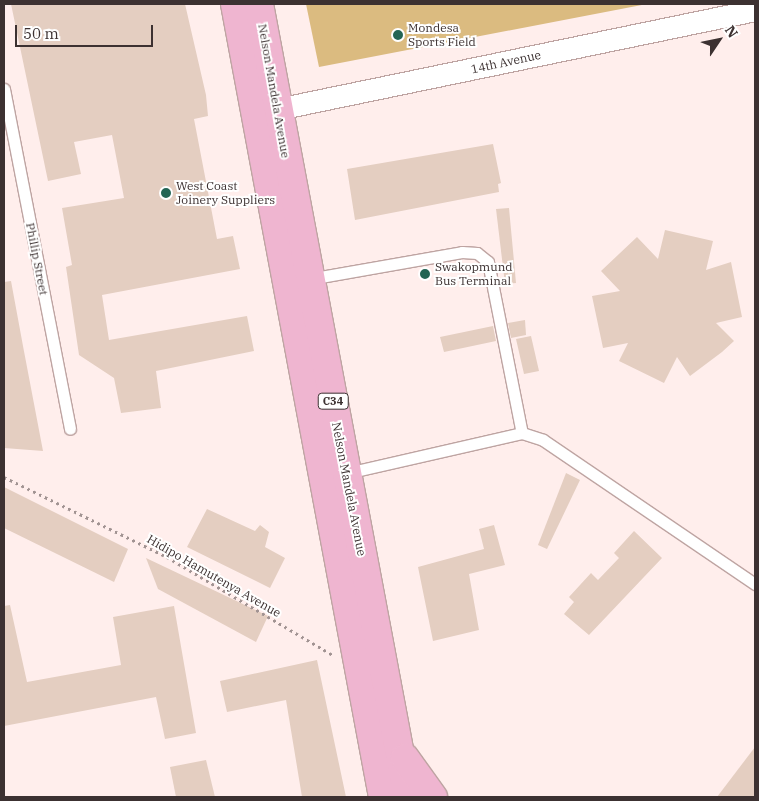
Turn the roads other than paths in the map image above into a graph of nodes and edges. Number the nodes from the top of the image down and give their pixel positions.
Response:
1 (235, 4) edge
2 (258, 4) edge
3 (755, 10) edge
4 (4, 89) edge
5 (267, 111) junction
6 (7, 124) edge
7 (308, 279) junction
8 (70, 429) dead end
9 (522, 433) junction
10 (347, 473) junction
11 (755, 584) edge
12 (399, 748) junction
13 (377, 790) edge
14 (408, 797) edge
15 (433, 797) edge

1 - 5 main road, Nelson Mandela Avenue / C34
2 - 5 main road, Nelson Mandela Avenue / C34
3 - 5 street, 14th Avenue
4 - 6 lane, Phillip Street
5 - 7 main road, Nelson Mandela Avenue / C34
5 - 13 main road, Nelson Mandela Avenue / C34
6 - 8 lane, Phillip Street
7 - 9 lane
7 - 10 main road, Nelson Mandela Avenue / C34
9 - 10 lane
9 - 11 lane
10 - 12 main road, Nelson Mandela Avenue / C34
12 - 14 main road, Nelson Mandela Avenue / C34
12 - 15 main road

